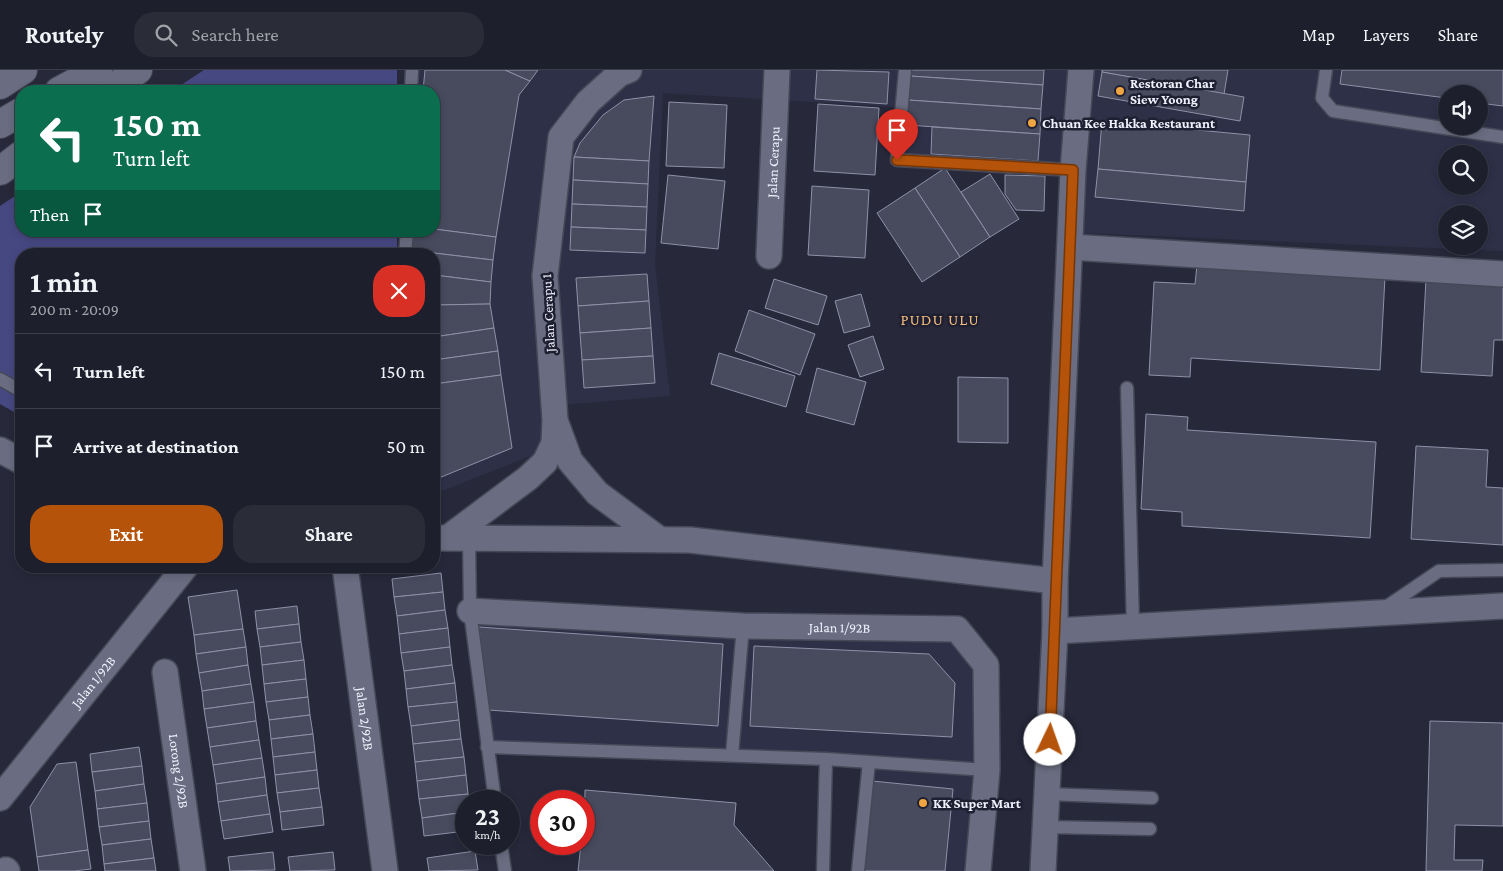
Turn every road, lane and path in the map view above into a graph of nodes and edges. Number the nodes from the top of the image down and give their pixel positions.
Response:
1 (98, 70) edge
2 (138, 70) edge
3 (412, 70) edge
4 (629, 70) edge
5 (778, 70) edge
6 (905, 70) edge
7 (1082, 70) edge
8 (1326, 70) edge
9 (70, 85) edge
10 (117, 85) edge
11 (412, 85) edge
12 (15, 115) edge
13 (0, 124) edge
14 (1503, 137) edge
15 (15, 160) edge
16 (1073, 170) junction
17 (0, 171) edge
18 (1070, 247) junction
19 (769, 256) dead end
20 (1503, 274) edge
21 (0, 379) edge
22 (15, 388) edge
23 (1127, 388) dead end
24 (555, 420) junction
25 (0, 450) edge
26 (15, 458) edge
27 (451, 537) edge
28 (660, 539) junction
29 (1503, 570) edge
30 (180, 573) edge
31 (346, 573) edge
32 (1055, 581) junction
33 (1503, 606) edge
34 (470, 611) junction
35 (1377, 613) junction
36 (743, 626) junction
37 (1133, 627) junction
38 (1055, 631) junction
39 (166, 672) dead end
40 (487, 747) junction
41 (732, 755) junction
42 (826, 759) junction
43 (869, 762) junction
44 (987, 770) junction
45 (493, 790) edge
46 (1047, 794) junction
47 (0, 798) edge
48 (1152, 798) dead end
49 (1045, 826) junction
50 (1150, 829) dead end
51 (503, 855) edge
52 (193, 871) edge
53 (385, 871) edge
54 (505, 871) edge
55 (823, 871) edge
56 (858, 871) edge
57 (978, 871) edge
58 (1042, 871) edge

1 - 9 main road
2 - 10 main road
3 - 11 lane
4 - 24 street, Jalan Cerapu 1
5 - 19 street, Jalan Cerapu
6 - 16 lane
7 - 16 street
8 - 14 lane
12 - 13 main road
15 - 17 main road
16 - 18 street
18 - 20 street
18 - 32 street
21 - 22 lane
23 - 37 lane
24 - 27 street, Jalan Cerapu 1
24 - 28 street
25 - 26 street
27 - 28 street
27 - 34 lane
28 - 32 street
29 - 35 lane
30 - 47 street, Jalan 1/92B
31 - 53 street, Jalan 2/92B
32 - 38 street
33 - 35 street
34 - 36 street, Jalan 1/92B
34 - 40 lane
35 - 37 street
36 - 41 lane
36 - 44 street, Jalan 1/92B
37 - 38 street
38 - 46 street
39 - 52 street, Lorong 2/92B
40 - 41 lane
40 - 45 lane
41 - 42 lane
42 - 43 lane
42 - 55 lane
43 - 44 lane
43 - 56 lane
44 - 57 street, Jalan 1/92B
46 - 48 lane
46 - 49 street
49 - 50 lane
49 - 58 street
51 - 54 lane

